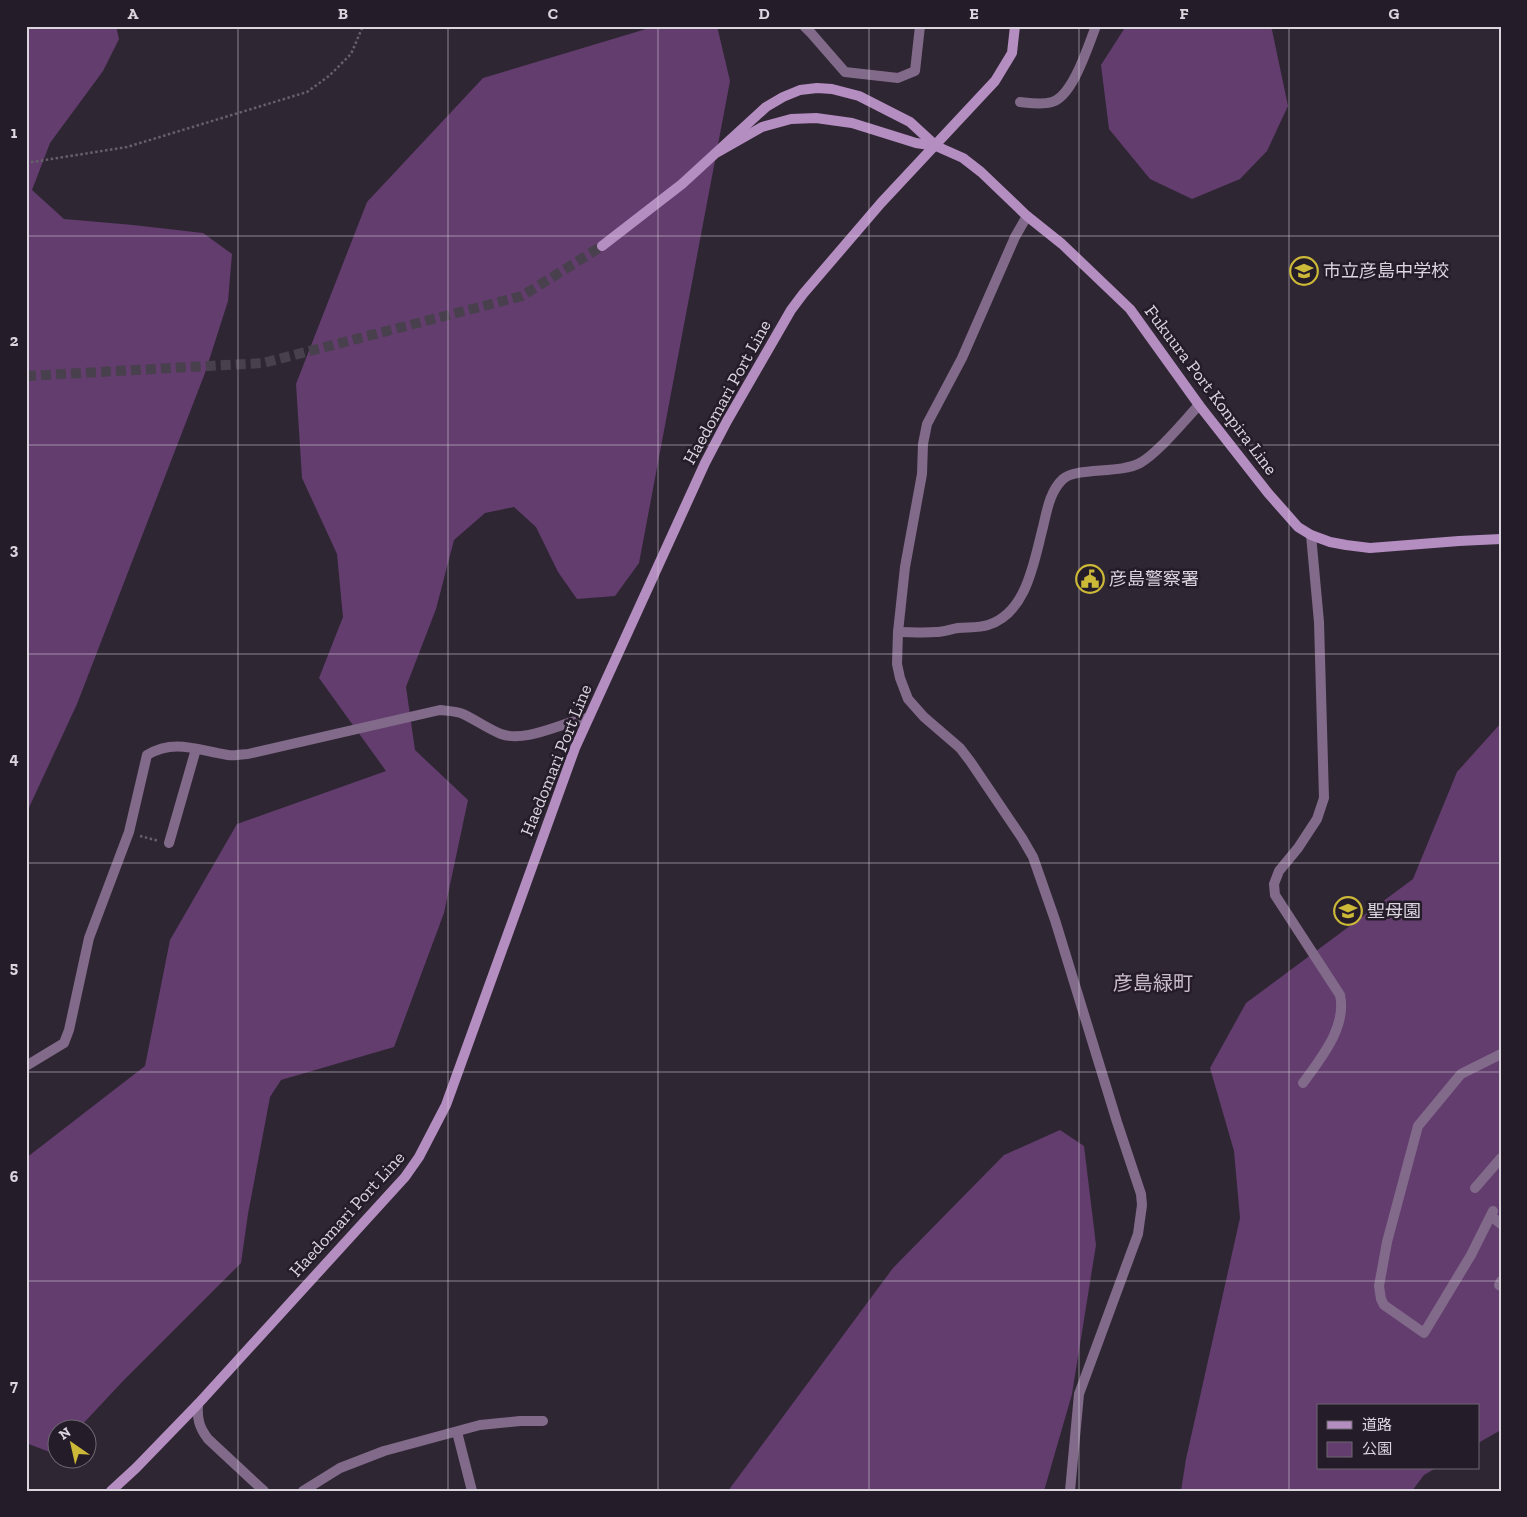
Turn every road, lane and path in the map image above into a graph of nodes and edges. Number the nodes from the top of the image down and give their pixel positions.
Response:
1 (363, 26) edge
2 (804, 26) edge
3 (920, 26) edge
4 (1015, 26) edge
5 (1096, 26) edge
6 (1020, 102) dead end
7 (936, 146) junction
8 (718, 152) junction
9 (26, 163) edge
10 (1027, 216) junction
11 (602, 246) tunnel mouth
12 (1199, 405) junction
13 (1311, 536) junction
14 (1501, 539) edge
15 (898, 632) junction
16 (588, 718) junction
17 (196, 749) junction
18 (129, 833) junction
19 (169, 844) joint
20 (1501, 1054) edge
21 (26, 1066) edge
22 (1304, 1083) dead end
23 (1501, 1158) edge
24 (1476, 1188) dead end
25 (1501, 1224) edge
26 (1501, 1282) edge
27 (1501, 1286) edge
28 (198, 1404) junction
29 (543, 1421) dead end
30 (457, 1432) junction
31 (111, 1491) edge
32 (264, 1491) edge
33 (303, 1491) edge
34 (472, 1491) edge
35 (1070, 1491) edge

1 - 9 path
2 - 3 street
4 - 7 main road, Haedomari Port Line
5 - 6 street
7 - 8 main road, Fukuura Port Konpira Line
7 - 8 main road, Fukuura Port Konpira Line
7 - 10 main road, Fukuura Port Konpira Line
7 - 16 main road, Haedomari Port Line
8 - 11 main road, Fukuura Port Konpira Line
10 - 12 main road, Fukuura Port Konpira Line
10 - 15 street
12 - 13 main road, Fukuura Port Konpira Line
12 - 15 street
13 - 14 main road, Fukuura Port Konpira Line
13 - 22 street
15 - 35 street
16 - 17 street
16 - 28 main road, Haedomari Port Line
17 - 18 street
17 - 19 street
18 - 19 path
18 - 21 street
20 - 25 street
23 - 24 street
26 - 27 street
28 - 31 main road, Haedomari Port Line
28 - 32 street
29 - 30 street
30 - 33 street
30 - 34 street

